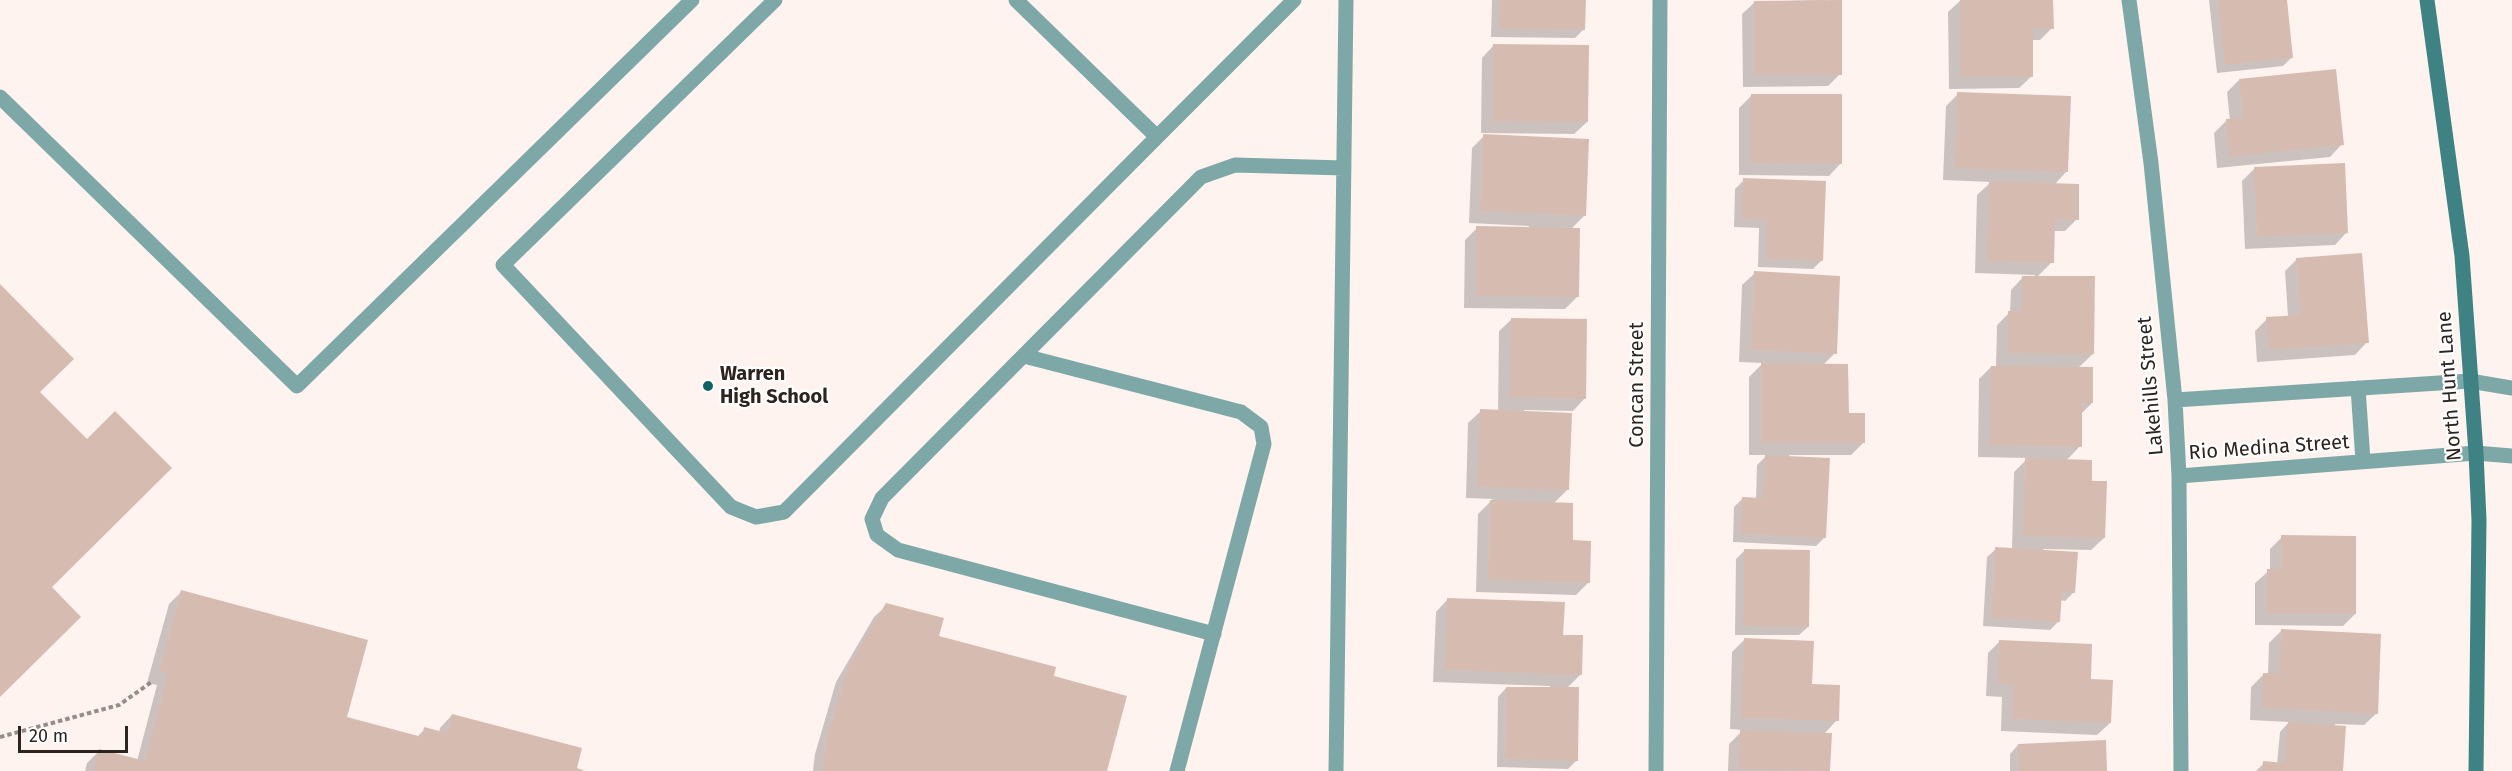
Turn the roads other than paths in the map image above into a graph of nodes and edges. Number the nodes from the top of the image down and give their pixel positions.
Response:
1 (692, 0) edge
2 (775, 0) edge
3 (1016, 0) edge
4 (1294, 0) edge
5 (1346, 0) edge
6 (1660, 0) edge
7 (2129, 0) edge
8 (2427, 0) edge
9 (0, 97) edge
10 (1157, 137) junction
11 (1344, 168) junction
12 (1024, 356) junction
13 (2470, 381) junction
14 (2358, 388) junction
15 (2512, 388) edge
16 (2175, 400) junction
17 (2476, 453) junction
18 (2512, 456) edge
19 (2363, 461) junction
20 (2179, 476) junction
21 (1214, 634) junction
22 (1177, 771) edge
23 (1336, 771) edge
24 (1656, 771) edge
25 (2181, 771) edge
26 (2476, 771) edge

1 - 9 street
2 - 10 street
3 - 10 street
4 - 10 street
5 - 11 street
6 - 24 street, Concan Street
7 - 16 street, Lakehills Street
8 - 13 main road, North Hunt Lane
11 - 12 street
11 - 23 street
12 - 21 street
12 - 21 street
13 - 14 street
13 - 15 street
13 - 17 main road, North Hunt Lane
14 - 16 street
14 - 19 street, Rio Medina Street
16 - 20 street, Lakehills Street
17 - 18 street, Rio Medina Street
17 - 19 street, Rio Medina Street
17 - 26 main road, North Hunt Lane
19 - 20 street, Rio Medina Street
20 - 25 street, Lakehills Street
21 - 22 street

